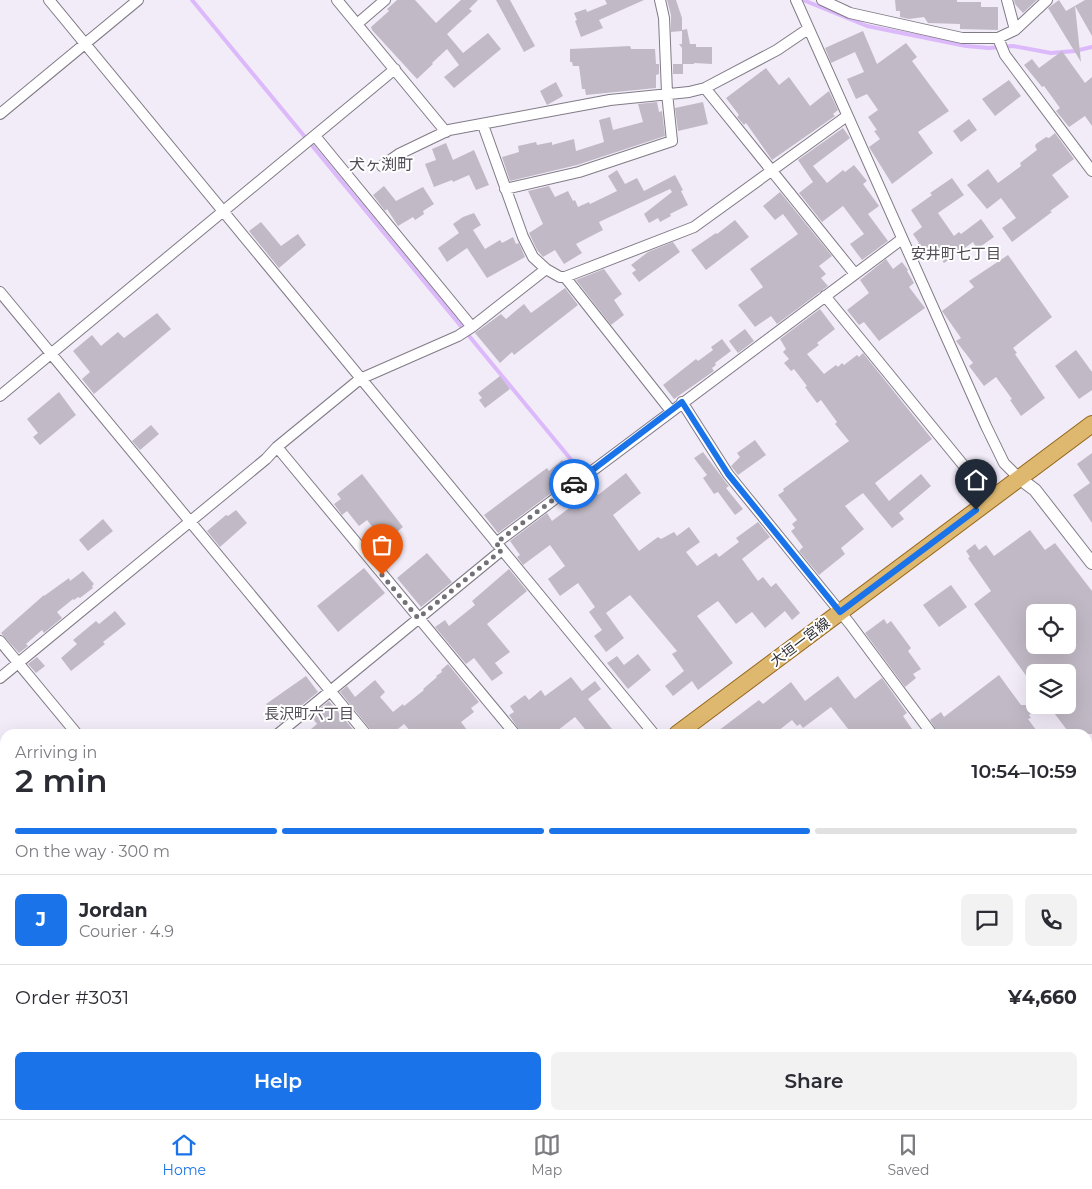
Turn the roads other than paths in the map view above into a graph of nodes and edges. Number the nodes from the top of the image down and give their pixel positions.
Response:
1 (48, 0) edge
2 (138, 0) edge
3 (337, 0) edge
4 (385, 0) edge
5 (660, 0) edge
6 (822, 0) edge
7 (1006, 0) edge
8 (1047, 0) edge
9 (796, 1) edge
10 (357, 24) junction
11 (808, 29) junction
12 (1015, 30) junction
13 (85, 44) junction
14 (1000, 44) junction
15 (395, 69) junction
16 (705, 88) junction
17 (667, 93) junction
18 (0, 114) edge
19 (847, 116) junction
20 (483, 125) junction
21 (446, 132) junction
22 (315, 136) junction
23 (382, 166) dead end
24 (772, 171) junction
25 (1092, 171) edge
26 (505, 189) junction
27 (224, 211) junction
28 (903, 240) junction
29 (546, 269) junction
30 (855, 274) junction
31 (564, 277) junction
32 (0, 292) edge
33 (825, 296) junction
34 (472, 327) junction
35 (51, 354) junction
36 (360, 379) junction
37 (0, 396) edge
38 (682, 402) junction
39 (671, 411) junction
40 (1092, 424) edge
41 (277, 446) junction
42 (1019, 478) junction
43 (991, 499) junction
44 (190, 521) junction
45 (499, 546) junction
46 (1092, 563) edge
47 (840, 612) junction
48 (418, 618) junction
49 (0, 641) edge
50 (18, 663) junction
51 (0, 678) edge
52 (330, 691) junction
53 (73, 729) edge
54 (284, 729) edge
55 (362, 729) edge
56 (511, 729) edge
57 (650, 729) edge
58 (683, 729) edge
59 (928, 729) edge

1 - 13 street
2 - 13 street
3 - 10 street
4 - 10 street
5 - 17 street
6 - 14 street
7 - 12 street
8 - 12 street
9 - 11 street
10 - 15 street
11 - 16 street
11 - 19 street
12 - 14 street
13 - 18 street
13 - 27 street
14 - 25 street
15 - 21 street
15 - 22 street
16 - 17 street
16 - 24 street
17 - 20 street
17 - 26 street
19 - 24 street
19 - 28 street
20 - 21 street
20 - 26 street
21 - 23 street
22 - 27 street
22 - 34 street
24 - 30 street
24 - 31 street
26 - 29 street
27 - 35 street
27 - 36 street
28 - 30 street
28 - 42 street
29 - 31 street
29 - 34 street
30 - 33 street
31 - 39 street
32 - 35 street
33 - 38 street
33 - 43 street
34 - 36 street
35 - 37 street
35 - 44 street
36 - 41 street
36 - 45 street
38 - 39 street
38 - 47 street
39 - 45 street
40 - 42 main road, 大垣一宮線
41 - 44 street
41 - 48 street
42 - 43 main road, 大垣一宮線
42 - 46 street
43 - 47 main road, 大垣一宮線
44 - 50 street
44 - 52 street
45 - 48 street
45 - 57 street
47 - 58 main road, 大垣一宮線
47 - 59 street
48 - 52 street
48 - 56 street
49 - 50 street
50 - 51 street
50 - 53 street
52 - 54 street
52 - 55 street

